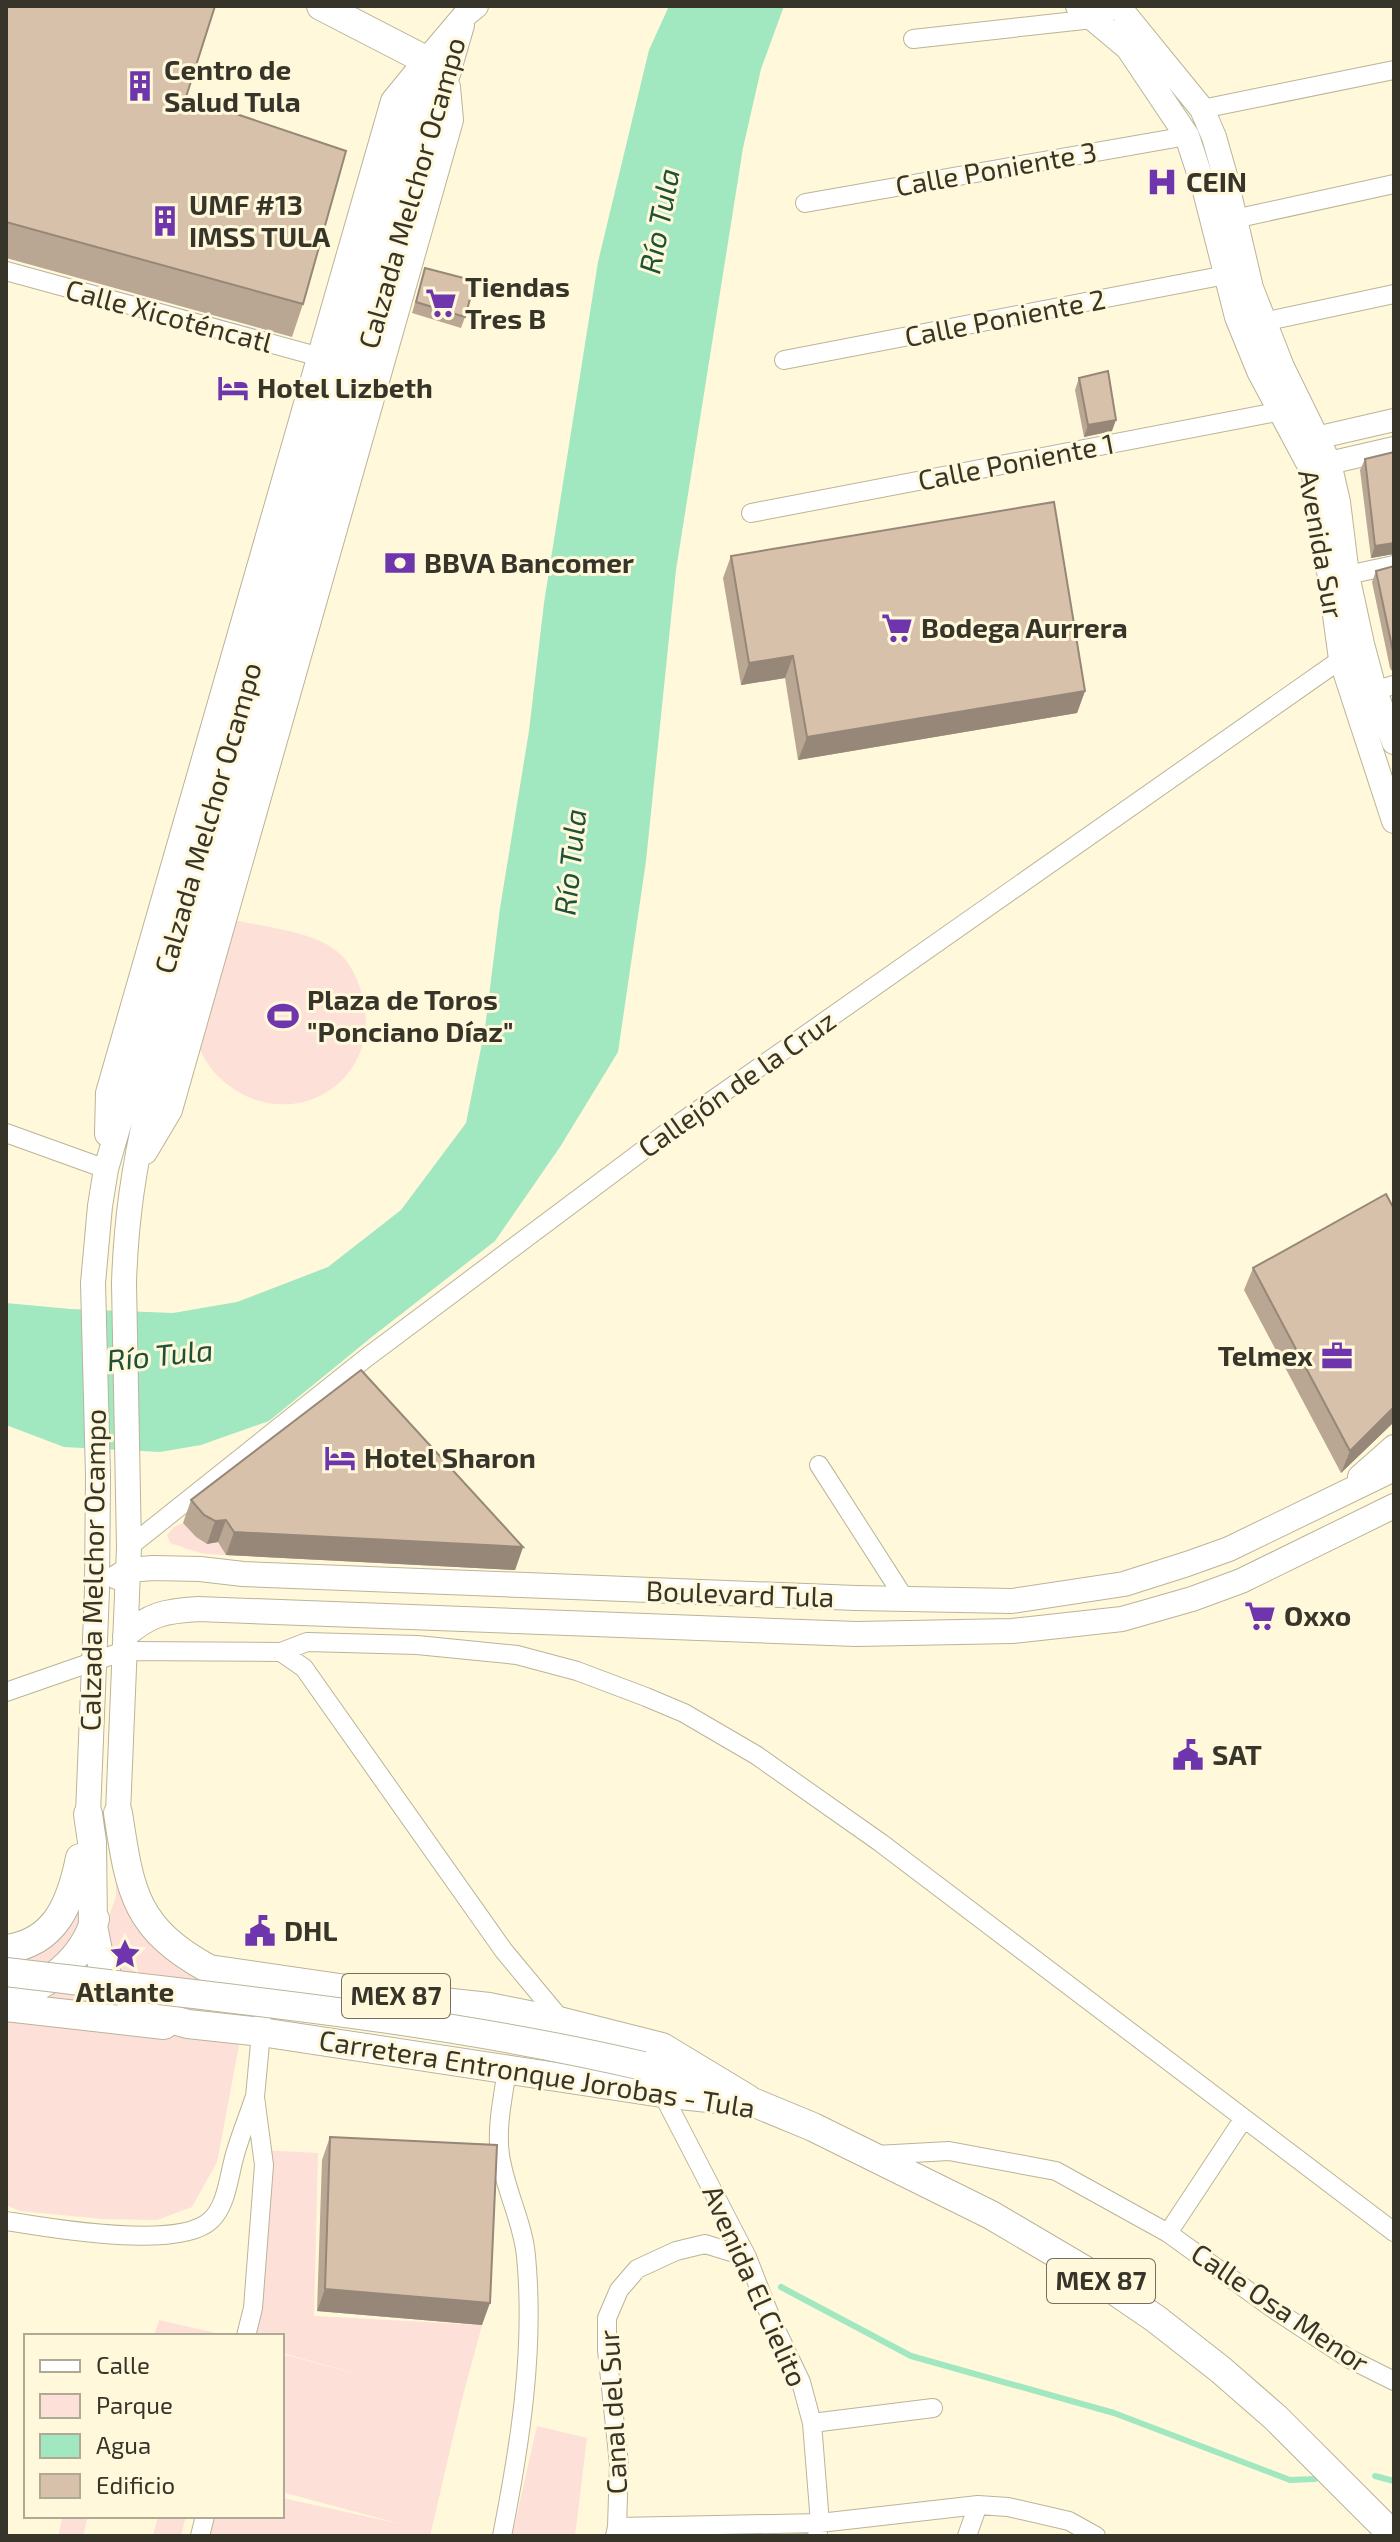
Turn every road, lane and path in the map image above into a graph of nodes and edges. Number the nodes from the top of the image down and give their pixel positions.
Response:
1 (321, 6) edge
2 (1119, 6) edge
3 (470, 11) edge
4 (1086, 12) edge
5 (913, 39) dead end
6 (437, 66) junction
7 (1394, 70) edge
8 (1202, 109) junction
9 (1187, 136) junction
10 (1394, 184) edge
11 (805, 203) dead end
12 (1224, 221) junction
13 (6, 271) edge
14 (1226, 275) junction
15 (1394, 294) edge
16 (1263, 322) junction
17 (784, 360) dead end
18 (350, 365) junction
19 (370, 407) junction
20 (1282, 411) junction
21 (1394, 420) edge
22 (1309, 443) junction
23 (1394, 448) edge
24 (337, 451) junction
25 (1321, 467) junction
26 (751, 513) dead end
27 (1394, 565) edge
28 (1347, 575) junction
29 (243, 624) junction
30 (1362, 644) junction
31 (256, 650) junction
32 (1341, 659) junction
33 (1374, 690) edge
34 (1394, 742) edge
35 (1392, 806) edge
36 (239, 868) junction
37 (207, 902) junction
38 (157, 924) junction
39 (186, 973) junction
40 (159, 987) junction
41 (197, 1014) junction
42 (6, 1133) edge
43 (106, 1169) junction
44 (133, 1171) junction
45 (1394, 1447) edge
46 (819, 1465) dead end
47 (1394, 1469) edge
48 (98, 1476) junction
49 (1351, 1490) junction
50 (1394, 1506) edge
51 (124, 1575) junction
52 (905, 1599) junction
53 (172, 1611) junction
54 (517, 1622) junction
55 (96, 1625) junction
56 (125, 1644) junction
57 (281, 1652) junction
58 (517, 1655) junction
59 (95, 1660) junction
60 (6, 1692) edge
61 (118, 1813) junction
62 (88, 1814) junction
63 (93, 1926) junction
64 (6, 1949) edge
65 (6, 1972) edge
66 (294, 1981) junction
67 (6, 1998) edge
68 (6, 2007) edge
69 (563, 2022) junction
70 (188, 2024) junction
71 (261, 2032) junction
72 (507, 2070) junction
73 (658, 2070) junction
74 (255, 2097) junction
75 (755, 2103) junction
76 (1244, 2118) junction
77 (872, 2155) junction
78 (6, 2221) edge
79 (1394, 2232) edge
80 (1168, 2233) junction
81 (747, 2257) junction
82 (246, 2334) edge
83 (1394, 2381) edge
84 (933, 2408) dead end
85 (812, 2423) junction
86 (978, 2505) junction
87 (818, 2530) edge
88 (616, 2532) edge
89 (502, 2536) edge
90 (967, 2536) edge
91 (1096, 2536) edge
92 (1394, 2536) edge

1 - 6 main road
2 - 4 street
2 - 8 main road, Avenida Sur
3 - 6 main road, Calzada Melchor Ocampo
4 - 5 street
4 - 9 main road, Avenida Sur
6 - 18 main road, Calzada Melchor Ocampo
6 - 18 main road
7 - 8 street
8 - 12 main road, Avenida Sur
9 - 11 street, Calle Poniente 3
9 - 12 main road, Avenida Sur
10 - 12 street
12 - 14 main road, Avenida Sur
12 - 16 main road, Avenida Sur
13 - 18 street, Calle Xicoténcatl
14 - 17 street, Calle Poniente 2
14 - 20 main road, Avenida Sur
15 - 16 street
16 - 22 main road, Avenida Sur
18 - 19 main road
18 - 24 main road, Calzada Melchor Ocampo
18 - 29 main road
18 - 31 main road, Calzada Melchor Ocampo
19 - 24 main road
19 - 36 main road
20 - 22 main road, Avenida Sur
20 - 26 street, Calle Poniente 1
21 - 22 street
22 - 25 main road, Avenida Sur
23 - 25 street
24 - 37 main road, Calzada Melchor Ocampo
25 - 28 main road, Avenida Sur
25 - 32 main road, Avenida Sur
27 - 28 street
28 - 30 main road, Avenida Sur
29 - 31 main road
29 - 38 main road
30 - 32 street, Callejón de la Cruz
30 - 33 main road, Avenida Sur
31 - 40 main road, Calzada Melchor Ocampo
32 - 33 main road, Avenida Sur
32 - 51 street, Callejón de la Cruz
33 - 34 main road, Avenida Sur
33 - 35 main road, Avenida Sur
36 - 37 main road
36 - 41 main road
37 - 39 main road, Calzada Melchor Ocampo
38 - 40 main road
38 - 43 main road
39 - 41 main road
39 - 44 main road, Calzada Melchor Ocampo
40 - 43 main road, Calzada Melchor Ocampo
41 - 44 main road
42 - 43 street
43 - 48 main road, Calzada Melchor Ocampo
44 - 51 main road, Calzada Melchor Ocampo
45 - 49 main road
46 - 52 street
47 - 49 main road, Boulevard Tula
48 - 51 main road
48 - 55 main road, Calzada Melchor Ocampo
49 - 52 main road, Boulevard Tula
50 - 54 main road, Boulevard Tula
51 - 52 main road, Boulevard Tula
51 - 53 main road
51 - 55 main road
51 - 56 main road, Calzada Melchor Ocampo
53 - 54 main road, Boulevard Tula
53 - 56 main road, Boulevard Tula
54 - 58 street
55 - 59 main road, Calzada Melchor Ocampo
56 - 57 street
56 - 59 street
56 - 61 main road, Calzada Melchor Ocampo
57 - 58 street
57 - 69 street
58 - 76 street
59 - 60 street
59 - 62 main road, Calzada Melchor Ocampo
61 - 63 main road
61 - 66 main road, MEX 87
62 - 63 main road, Carretera Entronque Jorobas - Tula / MEX 87
62 - 64 main road
63 - 67 main road
63 - 70 main road, Carretera Entronque Jorobas - Tula / MEX 87
65 - 73 main road, bridge
66 - 69 main road, MEX 87
66 - 71 street
68 - 70 main road
69 - 73 main road, MEX 87
70 - 71 main road, Carretera Entronque Jorobas - Tula / MEX 87
71 - 72 main road, Carretera Entronque Jorobas - Tula / MEX 87
71 - 74 street
72 - 73 main road, Carretera Entronque Jorobas - Tula / MEX 87
72 - 89 street
73 - 75 main road, MEX 87
73 - 75 main road, Carretera Entronque Jorobas - Tula / MEX 87
73 - 81 street, Avenida El Cielito
74 - 78 street
74 - 82 street
75 - 77 main road, Carretera Entronque Jorobas - Tula / MEX 87
76 - 79 street
76 - 80 street
77 - 80 street, Calle Osa Menor
77 - 92 main road, Carretera Entronque Jorobas - Tula / MEX 87
80 - 83 street, Calle Osa Menor
81 - 85 street, Avenida El Cielito
81 - 88 street, Canal del Sur
84 - 85 street
85 - 87 street, Avenida El Cielito
86 - 87 street
86 - 90 street
86 - 91 street
87 - 88 street

